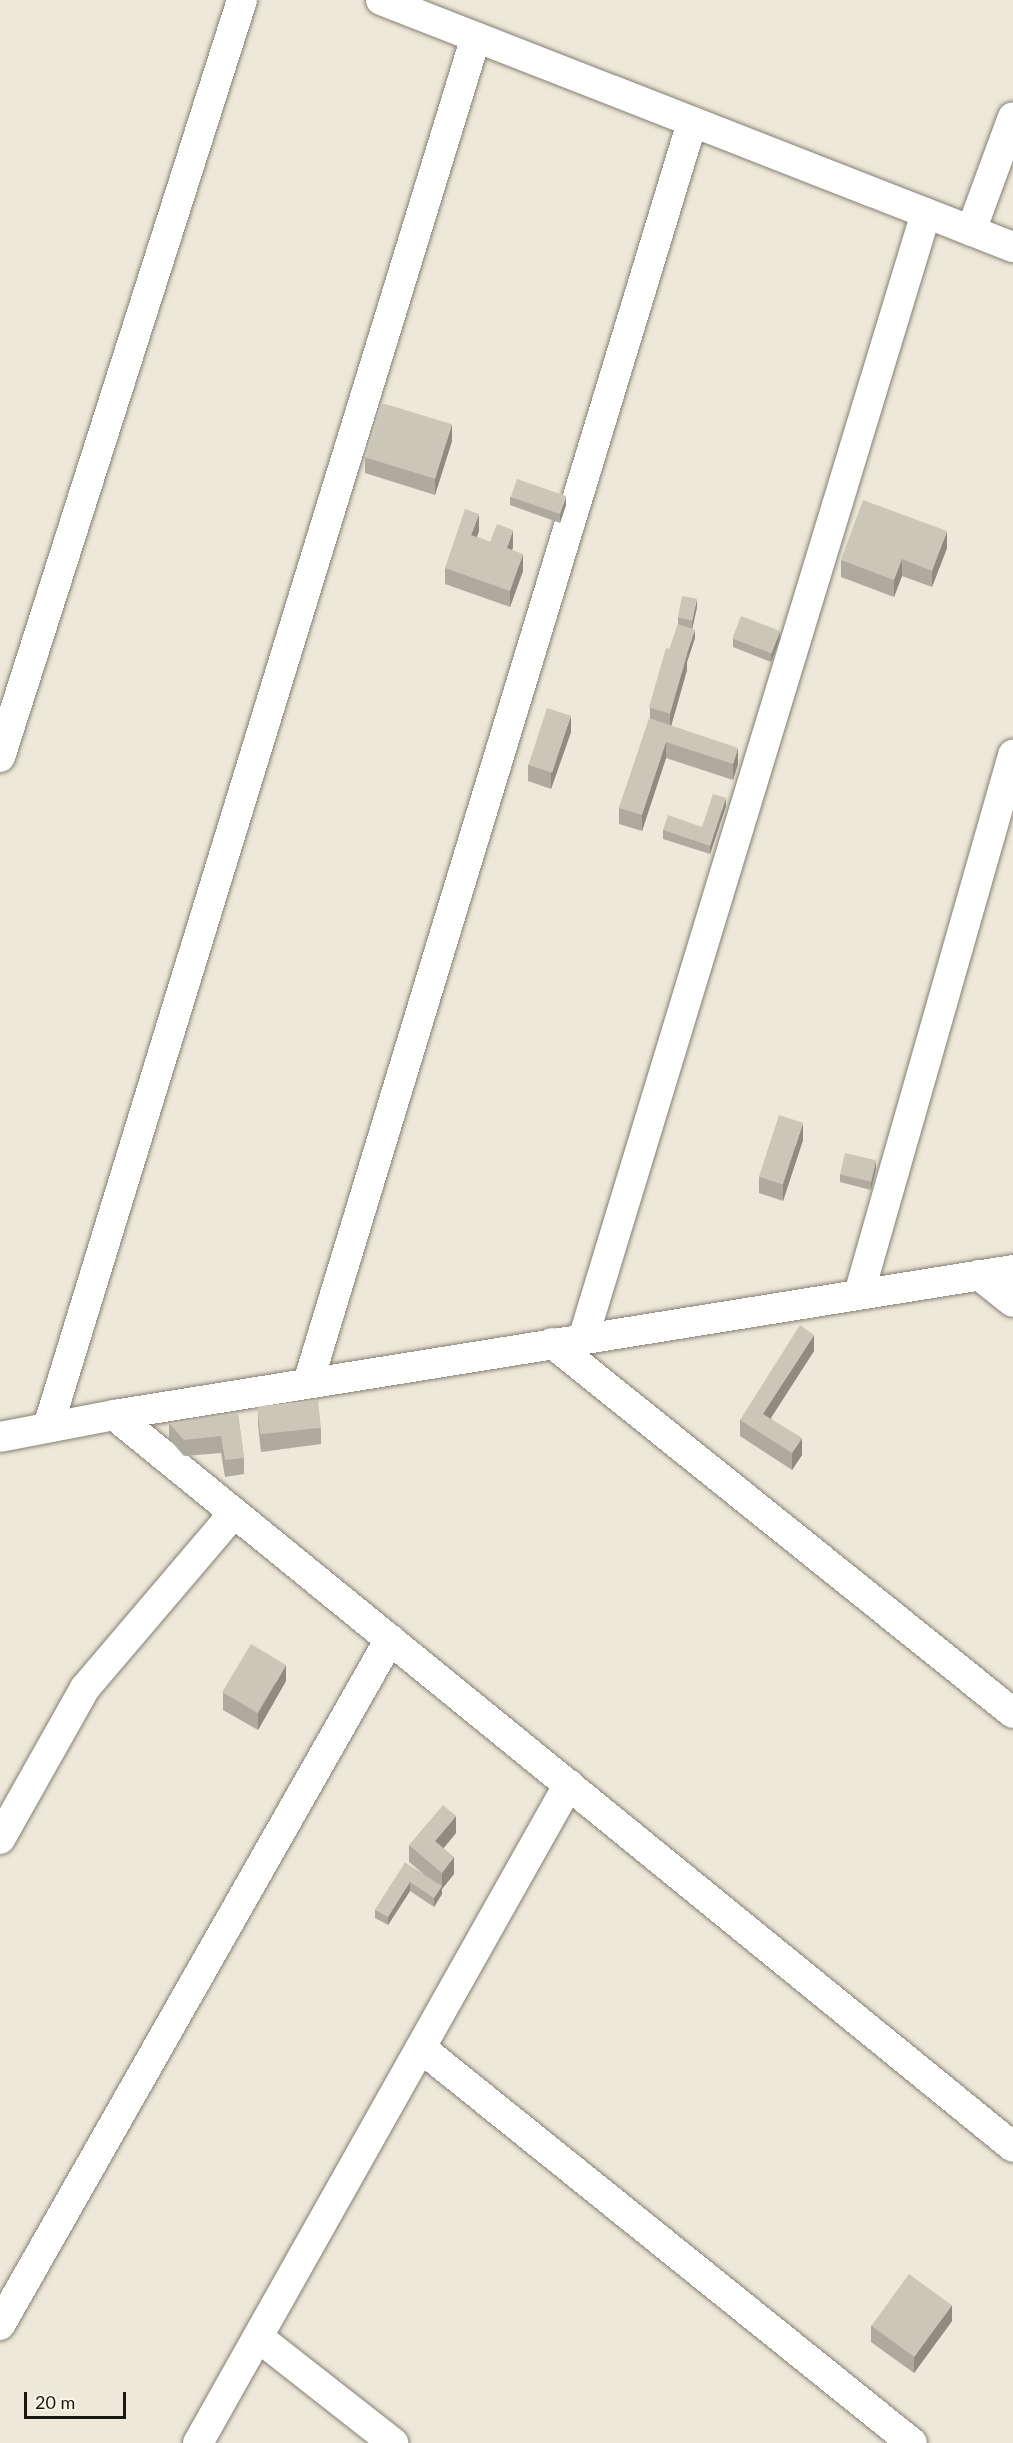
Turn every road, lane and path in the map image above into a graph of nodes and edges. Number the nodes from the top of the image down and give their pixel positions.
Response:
1 (242, 0) edge
2 (381, 0) edge
3 (476, 37) junction
4 (1013, 117) edge
5 (692, 122) junction
6 (926, 213) junction
7 (971, 231) junction
8 (1013, 247) edge
9 (1, 747) edge
10 (1013, 755) edge
11 (1013, 1270) edge
12 (979, 1275) junction
13 (859, 1294) junction
14 (1013, 1302) edge
15 (583, 1339) junction
16 (552, 1343) junction
17 (308, 1383) junction
18 (114, 1415) junction
19 (48, 1427) junction
20 (0, 1437) edge
21 (234, 1512) junction
22 (390, 1639) junction
23 (1013, 1713) edge
24 (568, 1784) junction
25 (0, 1839) edge
26 (421, 2048) junction
27 (1013, 2147) edge
28 (0, 2325) edge
29 (258, 2337) junction
30 (198, 2443) edge
31 (393, 2443) edge
32 (912, 2443) edge

1 - 9 street
2 - 3 street
3 - 5 street
3 - 19 street
4 - 7 street
5 - 6 street
5 - 17 street
6 - 7 street
6 - 15 street
7 - 8 street
10 - 13 street
11 - 12 street
12 - 13 street
12 - 14 street
13 - 15 street
15 - 16 street
16 - 17 street
16 - 23 street
17 - 18 street
18 - 19 street
18 - 21 street
19 - 20 street
21 - 22 street
21 - 25 street
22 - 24 street
22 - 28 street
24 - 26 street
24 - 27 street
26 - 29 street
26 - 32 street
29 - 30 street
29 - 31 street

